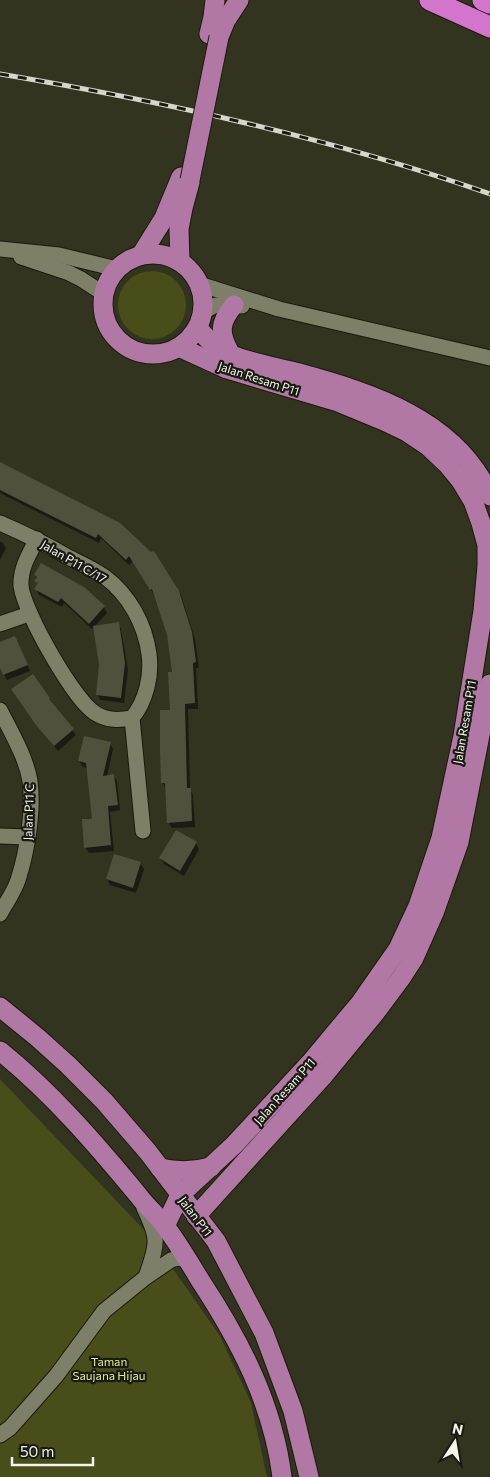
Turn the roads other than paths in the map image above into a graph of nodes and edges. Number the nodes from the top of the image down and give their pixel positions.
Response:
1 (215, 0) edge
2 (239, 0) edge
3 (430, 0) edge
4 (483, 0) edge
5 (490, 3) edge
6 (490, 27) edge
7 (214, 36) junction
8 (186, 179) junction
9 (0, 250) edge
10 (141, 255) junction
11 (180, 262) junction
12 (117, 269) junction
13 (199, 284) junction
14 (104, 294) junction
15 (234, 305) junction
16 (279, 309) junction
17 (200, 320) junction
18 (179, 347) junction
19 (230, 354) junction
20 (490, 358) edge
21 (490, 496) edge
22 (0, 523) edge
23 (36, 540) junction
24 (29, 614) junction
25 (0, 624) edge
26 (490, 684) edge
27 (0, 710) edge
28 (132, 718) junction
29 (143, 831) dead end
30 (0, 836) edge
31 (28, 837) junction
32 (0, 914) edge
33 (0, 1007) edge
34 (0, 1051) edge
35 (211, 1167) junction
36 (160, 1168) junction
37 (220, 1189) junction
38 (180, 1195) junction
39 (139, 1198) junction
40 (196, 1216) junction
41 (165, 1226) junction
42 (216, 1242) junction
43 (188, 1260) junction
44 (146, 1277) junction
45 (0, 1435) edge
46 (282, 1477) edge
47 (309, 1477) edge

1 - 7 main road
2 - 7 main road
3 - 6 highway
4 - 5 highway
7 - 8 main road
8 - 10 main road
8 - 11 main road
9 - 12 street
9 - 14 street
10 - 11 main road
10 - 12 main road
11 - 13 main road
12 - 14 main road
13 - 16 street
13 - 17 main road
14 - 18 main road
15 - 16 street
15 - 17 street
15 - 19 main road
16 - 20 street
17 - 18 main road
17 - 19 main road, Jalan Resam P11
18 - 35 main road, Jalan Resam P11
19 - 21 main road, Jalan Resam P11
22 - 23 street, Jalan P11 C/17
23 - 24 street, Jalan P11 C/17
23 - 28 street, Jalan P11 C/17
24 - 25 street
24 - 28 street, Jalan P11 C/17
26 - 37 main road, Jalan Resam P11
27 - 31 street, Jalan P11 C
28 - 29 street
30 - 31 street
31 - 32 street, Jalan P11 C
33 - 36 main road, Jalan P11
34 - 39 main road
35 - 36 main road
35 - 38 main road, Jalan Resam P11
36 - 38 main road, Jalan P11
37 - 40 main road, Jalan Resam P11
37 - 42 main road
38 - 40 main road, Jalan P11
38 - 41 main road
39 - 41 main road
39 - 44 street
40 - 41 main road
40 - 42 main road, Jalan P11
41 - 43 main road
42 - 47 main road, Jalan P11
43 - 44 street
43 - 46 main road
44 - 45 street

